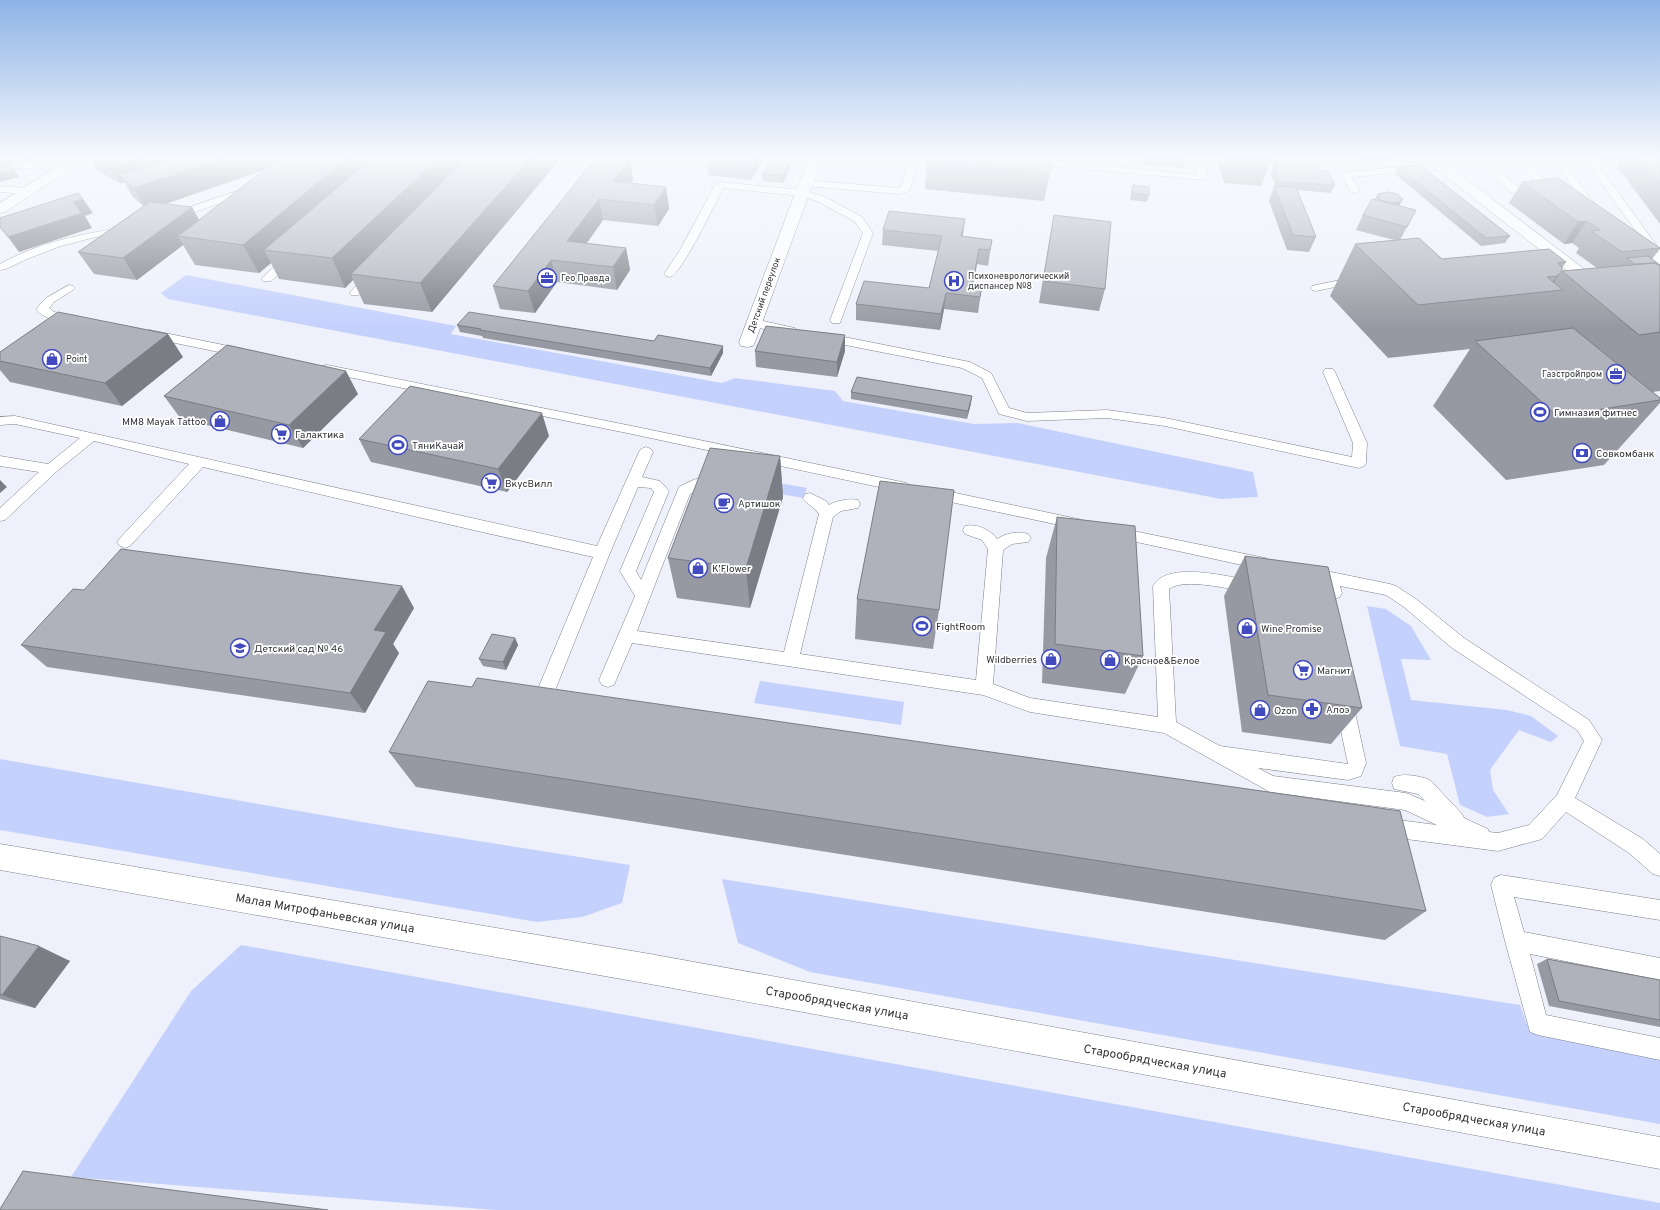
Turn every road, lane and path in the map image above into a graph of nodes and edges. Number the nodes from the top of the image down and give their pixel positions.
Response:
1 (175, 215) edge
2 (704, 215) edge
3 (794, 215) edge
4 (851, 215) edge
5 (1505, 215) edge
6 (1591, 215) edge
7 (1597, 215) edge
8 (1630, 215) edge
9 (165, 219) edge
10 (137, 227) edge
11 (1628, 240) edge
12 (301, 248) edge
13 (1552, 252) junction
14 (1536, 254) edge
15 (1660, 257) edge
16 (1660, 262) edge
17 (382, 265) edge
18 (2, 267) dead end
19 (670, 274) dead end
20 (1367, 278) edge
21 (267, 279) edge
22 (69, 288) dead end
23 (1316, 288) dead end
24 (355, 293) dead end
25 (1612, 298) edge
26 (836, 320) dead end
27 (89, 322) edge
28 (754, 323) junction
29 (135, 332) edge
30 (747, 342) dead end
31 (259, 356) edge
32 (314, 367) edge
33 (1329, 372) dead end
34 (0, 420) edge
35 (91, 436) junction
36 (646, 452) dead end
37 (0, 461) edge
38 (200, 461) junction
39 (50, 469) junction
40 (722, 480) edge
41 (633, 481) junction
42 (810, 498) dead end
43 (853, 504) dead end
44 (826, 514) junction
45 (0, 516) edge
46 (970, 530) dead end
47 (1023, 538) dead end
48 (125, 542) dead end
49 (996, 548) junction
50 (602, 553) junction
51 (1279, 567) edge
52 (1267, 590) edge
53 (1334, 593) edge
54 (643, 596) junction
55 (627, 636) junction
56 (791, 659) junction
57 (608, 680) dead end
58 (1341, 687) edge
59 (984, 688) junction
60 (563, 706) edge
61 (1167, 726) junction
62 (1217, 754) junction
63 (1401, 782) dead end
64 (1564, 801) junction
65 (1363, 824) edge
66 (1460, 826) junction
67 (1498, 842) junction
68 (0, 857) edge
69 (1660, 867) edge
70 (1660, 910) edge
71 (1515, 941) junction
72 (650, 969) joint
73 (1660, 969) edge
74 (1660, 1049) edge
75 (1660, 1153) edge

1 - 9 lane
2 - 19 lane
3 - 28 street, Детский переулок
4 - 26 lane
5 - 13 street
6 - 7 lane
8 - 15 lane
10 - 18 lane
11 - 16 lane
12 - 21 lane
13 - 14 lane
13 - 25 street
17 - 24 lane
20 - 23 lane
22 - 27 lane
28 - 30 street, Детский переулок
28 - 33 lane
29 - 31 lane
32 - 51 lane
34 - 35 lane
35 - 38 lane
35 - 39 lane
36 - 41 lane
37 - 39 lane
38 - 48 lane
38 - 50 lane
39 - 45 lane
40 - 54 lane
41 - 50 lane
41 - 54 lane
42 - 44 lane
43 - 44 lane
44 - 56 lane
46 - 49 lane
47 - 49 lane
49 - 59 lane
50 - 60 lane
52 - 61 lane
53 - 64 lane
54 - 55 lane
55 - 56 lane
55 - 57 lane
56 - 59 lane
58 - 62 lane
59 - 61 lane
61 - 62 lane
62 - 66 lane
63 - 66 lane
64 - 67 lane
64 - 69 lane
65 - 67 lane
66 - 67 lane
68 - 72 street, Малая Митрофаньевская улица
70 - 71 lane
71 - 73 lane
71 - 74 lane
72 - 75 street, Старообрядческая улица

